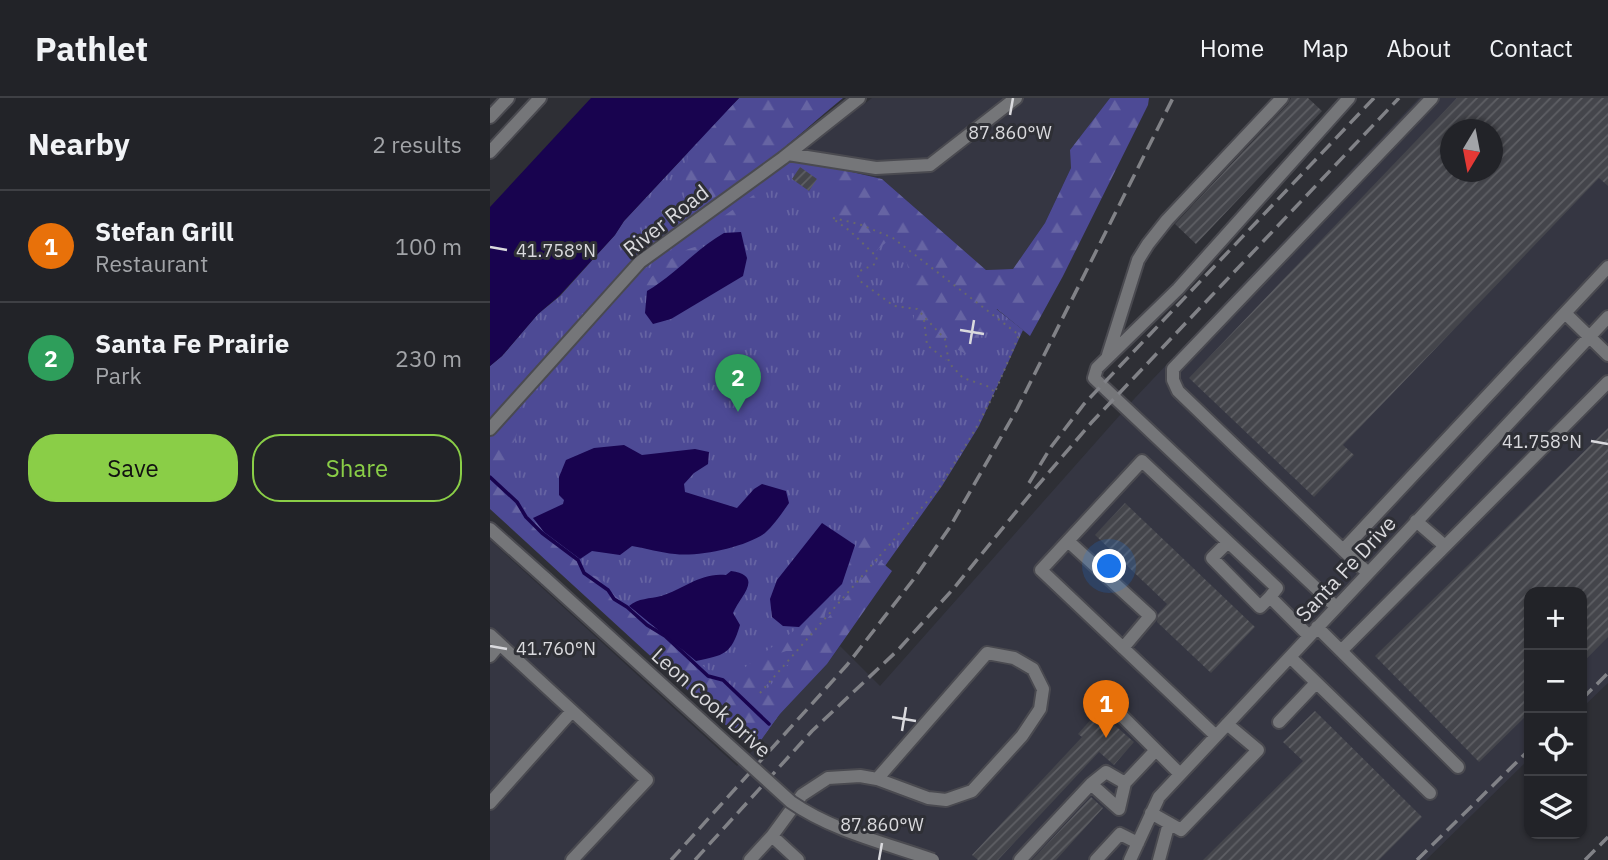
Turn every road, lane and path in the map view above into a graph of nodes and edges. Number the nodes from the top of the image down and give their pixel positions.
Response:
1 (508, 98) edge
2 (540, 98) edge
3 (859, 98) edge
4 (1016, 98) edge
5 (1282, 98) edge
6 (1349, 98) edge
7 (1432, 98) edge
8 (490, 117) edge
9 (490, 152) edge
10 (789, 154) junction
11 (1608, 267) edge
12 (1565, 313) junction
13 (1608, 317) edge
14 (924, 318) junction
15 (1588, 338) junction
16 (1608, 355) edge
17 (1107, 359) junction
18 (947, 361) junction
19 (1608, 382) edge
20 (995, 391) junction
21 (490, 429) edge
22 (1416, 522) junction
23 (490, 529) edge
24 (1068, 541) junction
25 (1228, 542) junction
26 (1445, 546) junction
27 (1343, 550) junction
28 (1368, 573) junction
29 (1270, 597) junction
30 (1336, 607) junction
31 (1313, 632) junction
32 (495, 640) edge
33 (1124, 648) junction
34 (1341, 651) junction
35 (490, 656) edge
36 (1290, 657) junction
37 (1316, 682) junction
38 (760, 693) dead end
39 (572, 711) junction
40 (1118, 712) dead end
41 (1279, 722) dead end
42 (1227, 724) junction
43 (1216, 736) junction
44 (1156, 750) junction
45 (1458, 767) dead end
46 (1180, 774) junction
47 (877, 779) junction
48 (1125, 783) junction
49 (1091, 784) junction
50 (1430, 793) dead end
51 (490, 803) edge
52 (1119, 808) junction
53 (1151, 813) junction
54 (1169, 823) junction
55 (1121, 834) junction
56 (772, 836) junction
57 (1138, 843) junction
58 (572, 860) edge
59 (750, 860) edge
60 (798, 860) edge
61 (933, 860) edge
62 (1020, 860) edge
63 (1096, 860) edge
64 (1130, 860) edge
65 (1159, 860) edge

1 - 8 street
2 - 9 street
3 - 10 street, River Road
4 - 10 street
5 - 17 street
6 - 17 street
7 - 27 street
10 - 21 street, River Road
11 - 12 street
12 - 15 street
12 - 27 street
13 - 15 street, Santa Fe Drive
14 - 18 path
14 - 18 path
14 - 20 path
15 - 16 street
15 - 22 street, Santa Fe Drive
17 - 30 street
18 - 20 path
19 - 26 street
20 - 38 path
22 - 26 street
22 - 28 street, Santa Fe Drive
23 - 61 street, Leon Cook Drive, bridge
24 - 25 street
24 - 33 street
24 - 33 street
25 - 29 street
25 - 29 street
26 - 34 street
27 - 28 street
28 - 30 street, Santa Fe Drive
29 - 31 street
30 - 31 street, Santa Fe Drive
31 - 34 street
31 - 36 street, Santa Fe Drive
32 - 35 street
32 - 39 street
33 - 43 street
34 - 45 street
36 - 37 street
36 - 42 street, Santa Fe Drive
37 - 41 street
37 - 50 street
39 - 51 street
39 - 58 street
40 - 44 street
42 - 43 street, Santa Fe Drive
42 - 54 street
43 - 46 street, Santa Fe Drive
44 - 46 street
44 - 48 street
46 - 53 street, Santa Fe Drive
47 - 47 street
47 - 56 street
48 - 49 street
48 - 52 street
49 - 52 street
49 - 62 street
52 - 55 street
53 - 54 street
53 - 57 street, Santa Fe Drive
54 - 65 street
55 - 57 street
55 - 63 street
56 - 59 street
56 - 60 street
57 - 64 street, Santa Fe Drive

